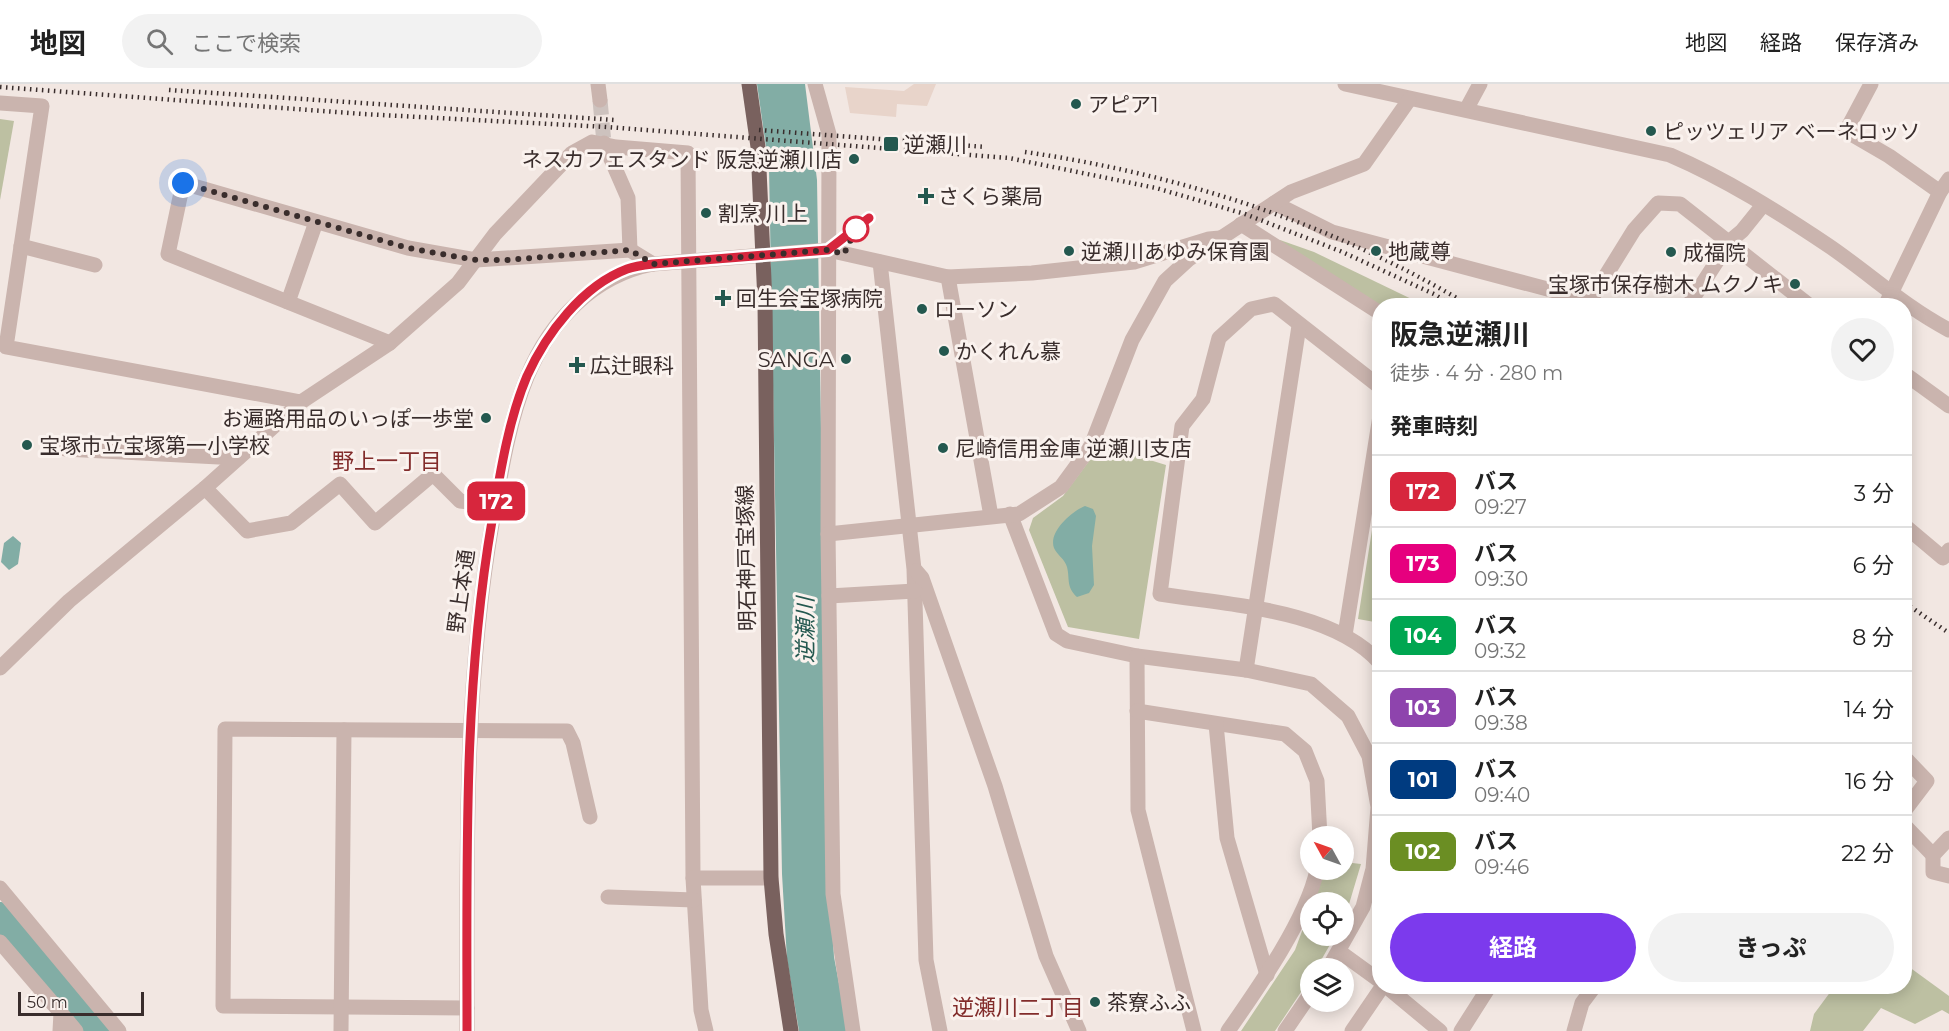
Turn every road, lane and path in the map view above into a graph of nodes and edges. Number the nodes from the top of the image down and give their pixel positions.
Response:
1 (749, 84) edge
2 (815, 84) edge
3 (1345, 84) edge
4 (1480, 84) edge
5 (1871, 84) edge
6 (1409, 100) junction
7 (0, 103) edge
8 (1467, 108) junction
9 (604, 142) junction
10 (1946, 185) edge
11 (1274, 203) junction
12 (1763, 205) junction
13 (316, 222) junction
14 (1241, 224) junction
15 (1220, 238) junction
16 (1730, 241) junction
17 (21, 246) junction
18 (630, 250) junction
19 (823, 251) junction
20 (767, 256) junction
21 (476, 260) junction
22 (689, 262) junction
23 (880, 262) junction
24 (653, 264) junction
25 (95, 265) dead end
26 (948, 277) junction
27 (1581, 298) edge
28 (1586, 298) edge
29 (1693, 298) edge
30 (1800, 298) edge
31 (1886, 298) edge
32 (1889, 298) edge
33 (288, 302) junction
34 (1372, 308) edge
35 (1912, 312) edge
36 (1299, 326) junction
37 (1949, 330) edge
38 (390, 343) junction
39 (1912, 379) edge
40 (1372, 381) edge
41 (302, 402) junction
42 (1949, 406) edge
43 (65, 449) dead end
44 (238, 458) junction
45 (1372, 466) edge
46 (205, 488) junction
47 (495, 505) junction
48 (1010, 514) junction
49 (991, 516) junction
50 (911, 524) junction
51 (1912, 532) edge
52 (828, 534) junction
53 (1949, 550) edge
54 (914, 569) junction
55 (915, 591) junction
56 (829, 596) junction
57 (1254, 609) junction
58 (1345, 635) junction
59 (1137, 656) junction
60 (1372, 657) edge
61 (0, 668) edge
62 (1246, 670) junction
63 (1137, 711) junction
64 (1216, 724) junction
65 (344, 729) junction
66 (470, 730) junction
67 (1912, 765) edge
68 (1372, 773) edge
69 (1912, 801) edge
70 (590, 818) dead end
71 (1319, 826) edge
72 (1912, 833) edge
73 (1949, 838) edge
74 (1930, 852) junction
75 (1372, 873) edge
76 (1949, 876) edge
77 (693, 878) junction
78 (771, 878) junction
79 (1315, 880) edge
80 (0, 888) edge
81 (608, 897) dead end
82 (694, 900) junction
83 (0, 942) edge
84 (1340, 952) junction
85 (1336, 958) edge
86 (1267, 975) junction
87 (1372, 975) edge
88 (1377, 994) edge
89 (1395, 994) edge
90 (1485, 994) edge
91 (1588, 994) edge
92 (341, 1007) junction
93 (467, 1008) junction
94 (1300, 1009) edge
95 (61, 1013) junction
96 (60, 1031) edge
97 (76, 1031) edge
98 (119, 1031) edge
99 (341, 1031) edge
100 (467, 1031) edge
101 (705, 1031) edge
102 (790, 1031) edge
103 (853, 1031) edge
104 (940, 1031) edge
105 (1079, 1031) edge
106 (1194, 1031) edge
107 (1228, 1031) edge
108 (1285, 1031) edge
109 (1352, 1031) edge
110 (1440, 1031) edge
111 (1461, 1031) edge
112 (1574, 1031) edge

1 - 20 main road, 明石神戸宝塚線
2 - 19 street
3 - 6 street
4 - 8 street
5 - 10 street
6 - 8 street
6 - 11 street
7 - 17 street
8 - 12 street
9 - 18 street
9 - 21 street
9 - 22 street
10 - 32 street
11 - 14 street
11 - 27 street
12 - 16 street
12 - 31 street
13 - 21 street
13 - 33 street
13 - 33 street
14 - 15 street
14 - 34 street
15 - 26 street, 野上本通
15 - 48 street
16 - 28 street
16 - 29 street
16 - 30 street
17 - 25 street
17 - 41 street
18 - 21 street
18 - 24 street
19 - 20 street, 野上本通
19 - 23 street, 野上本通
19 - 52 street
20 - 22 street, 野上本通
20 - 78 main road, 明石神戸宝塚線
21 - 38 street
22 - 24 street, 野上本通
22 - 77 street
23 - 26 street, 野上本通
23 - 50 street
24 - 47 street, 野上本通
26 - 49 street
33 - 38 street
35 - 37 street
36 - 40 street
36 - 57 street
36 - 57 street
38 - 41 street
39 - 42 street
41 - 44 street
43 - 44 street
44 - 46 street
45 - 58 street
46 - 47 street
46 - 61 street
47 - 66 street, 野上本通
48 - 49 street
48 - 59 street
49 - 50 street
50 - 52 street
50 - 54 street
51 - 53 street
52 - 56 street
54 - 55 street
54 - 105 street
55 - 56 street
55 - 104 street
56 - 103 street
57 - 58 street
57 - 62 street
58 - 60 street
59 - 62 street
59 - 63 street
62 - 68 street
63 - 64 street
63 - 106 street
64 - 71 street
64 - 86 street
65 - 66 street
65 - 92 street
65 - 92 street
66 - 70 street
66 - 93 street, 野上本通
67 - 69 street
72 - 74 street
73 - 74 street
74 - 76 street
75 - 84 street
77 - 78 street
77 - 82 street
78 - 102 main road, 明石神戸宝塚線
79 - 86 street
80 - 98 street
81 - 82 street
82 - 101 street
83 - 95 street
84 - 85 street
84 - 87 street
86 - 107 street
88 - 109 street
89 - 110 street
90 - 111 street
91 - 112 street
92 - 93 street
92 - 99 street
93 - 100 street, 野上本通
94 - 108 street
95 - 96 street
95 - 97 street

